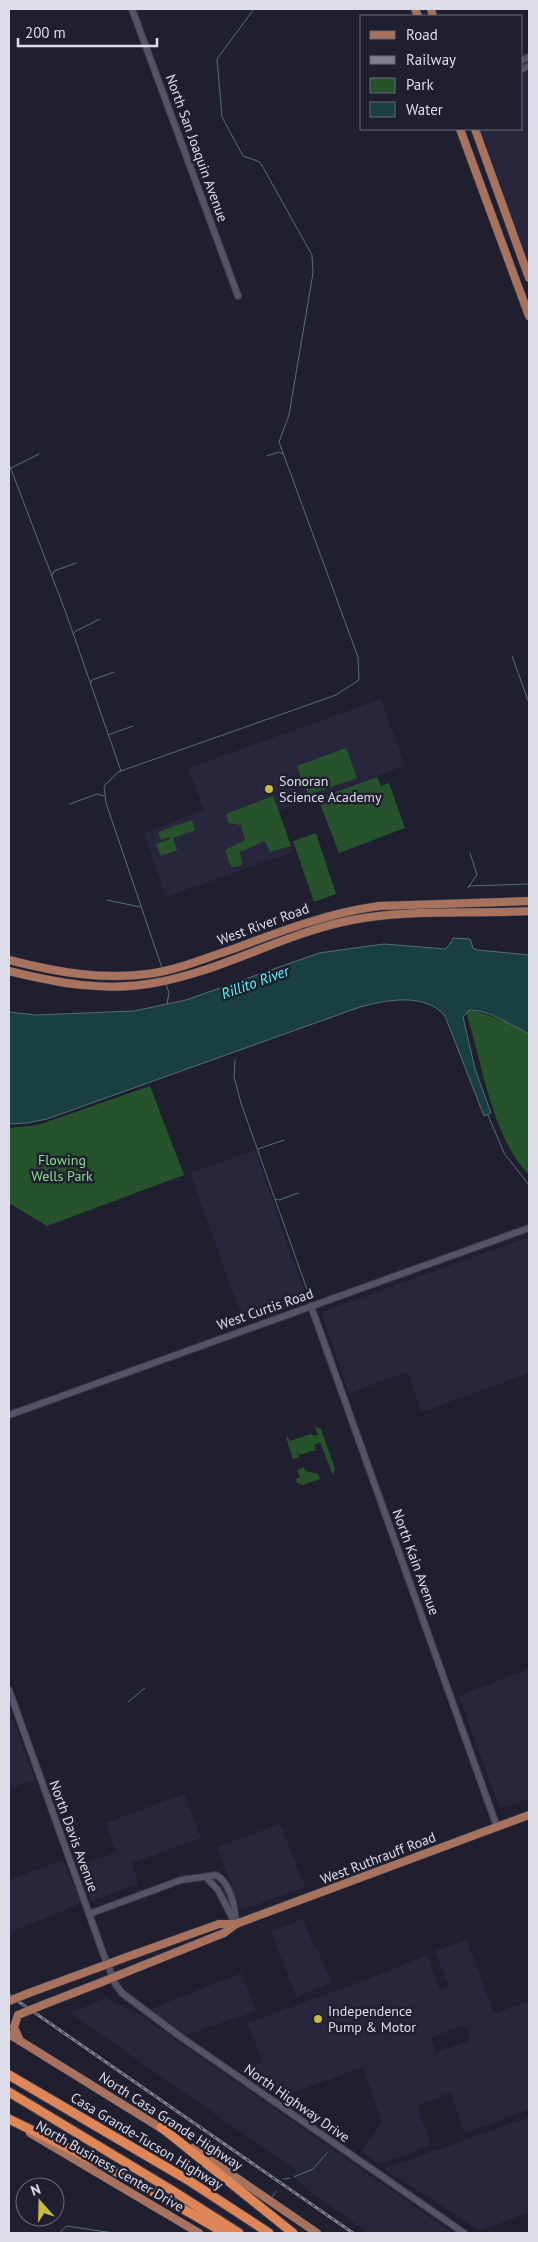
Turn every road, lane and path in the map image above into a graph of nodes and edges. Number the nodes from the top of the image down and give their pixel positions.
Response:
1 (132, 9) edge
2 (460, 130) edge
3 (475, 130) edge
4 (529, 278) edge
5 (238, 296) dead end
6 (529, 316) edge
7 (529, 901) edge
8 (529, 911) edge
9 (9, 960) edge
10 (9, 971) edge
11 (529, 1228) edge
12 (311, 1306) junction
13 (9, 1415) edge
14 (9, 1690) edge
15 (529, 1815) edge
16 (497, 1827) junction
17 (206, 1877) junction
18 (89, 1914) junction
19 (236, 1924) junction
20 (119, 1990) joint
21 (9, 2001) edge
22 (14, 2017) edge
23 (9, 2034) edge
24 (20, 2040) junction
25 (9, 2075) edge
26 (9, 2092) edge
27 (9, 2120) edge
28 (161, 2127) junction
29 (199, 2233) edge
30 (225, 2233) edge
31 (238, 2233) edge
32 (269, 2233) edge
33 (293, 2233) edge
34 (317, 2233) edge
35 (464, 2233) edge

1 - 5 street, North San Joaquin Avenue
2 - 6 main road
3 - 4 main road
7 - 9 main road, West River Road
8 - 10 main road, West River Road
11 - 12 street, West Curtis Road
12 - 13 street, West Curtis Road
12 - 16 street, North Kain Avenue
14 - 18 street, North Davis Avenue
15 - 16 main road, West Ruthrauff Road
16 - 19 main road, West Ruthrauff Road
17 - 18 street
17 - 19 street
17 - 19 street
18 - 20 street, North Davis Avenue
19 - 21 main road, West Ruthrauff Road, bridge
19 - 22 main road, West Ruthrauff Road, bridge
20 - 35 street, North Highway Drive
22 - 24 main road
23 - 24 main road, North Casa Grande Highway
24 - 28 main road, North Casa Grande Highway
25 - 32 highway, Casa Grande-Tucson Highway
26 - 31 highway
27 - 29 main road, North Business Center Drive
27 - 30 highway
28 - 33 highway
28 - 34 main road, North Casa Grande Highway

